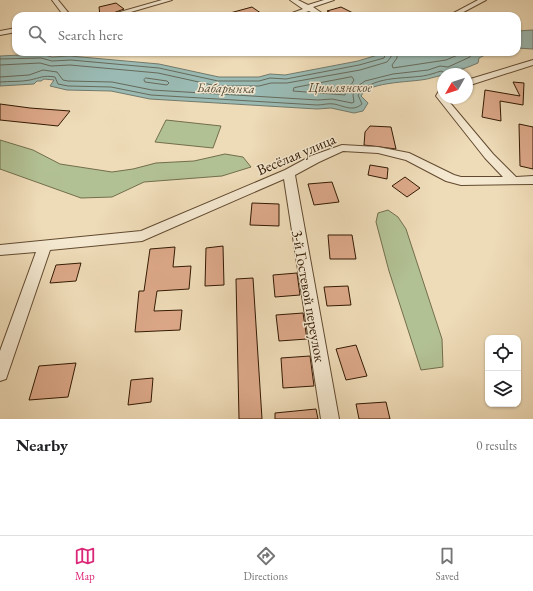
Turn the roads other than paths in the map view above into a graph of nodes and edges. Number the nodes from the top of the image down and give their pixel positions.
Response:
1 (55, 0) edge
2 (169, 0) edge
3 (293, 0) edge
4 (331, 0) edge
5 (483, 0) edge
6 (307, 7) junction
7 (65, 12) edge
8 (124, 12) edge
9 (300, 12) edge
10 (316, 12) edge
11 (459, 12) edge
12 (12, 31) edge
13 (0, 33) edge
14 (533, 62) edge
15 (473, 81) edge
16 (446, 104) edge
17 (289, 173) junction
18 (533, 180) edge
19 (513, 181) junction
20 (45, 245) junction
21 (0, 250) edge
22 (0, 373) edge
23 (330, 419) edge

1 - 7 street
2 - 8 street
3 - 6 street
4 - 6 street
5 - 11 street
6 - 9 street
6 - 10 street
12 - 13 street
14 - 15 street
16 - 19 street
17 - 19 street, Весёлая улица
17 - 20 street, Весёлая улица
17 - 23 street, 3-й Гостевой переулок
18 - 19 street, Весёлая улица
20 - 21 street, Весёлая улица
20 - 22 street

